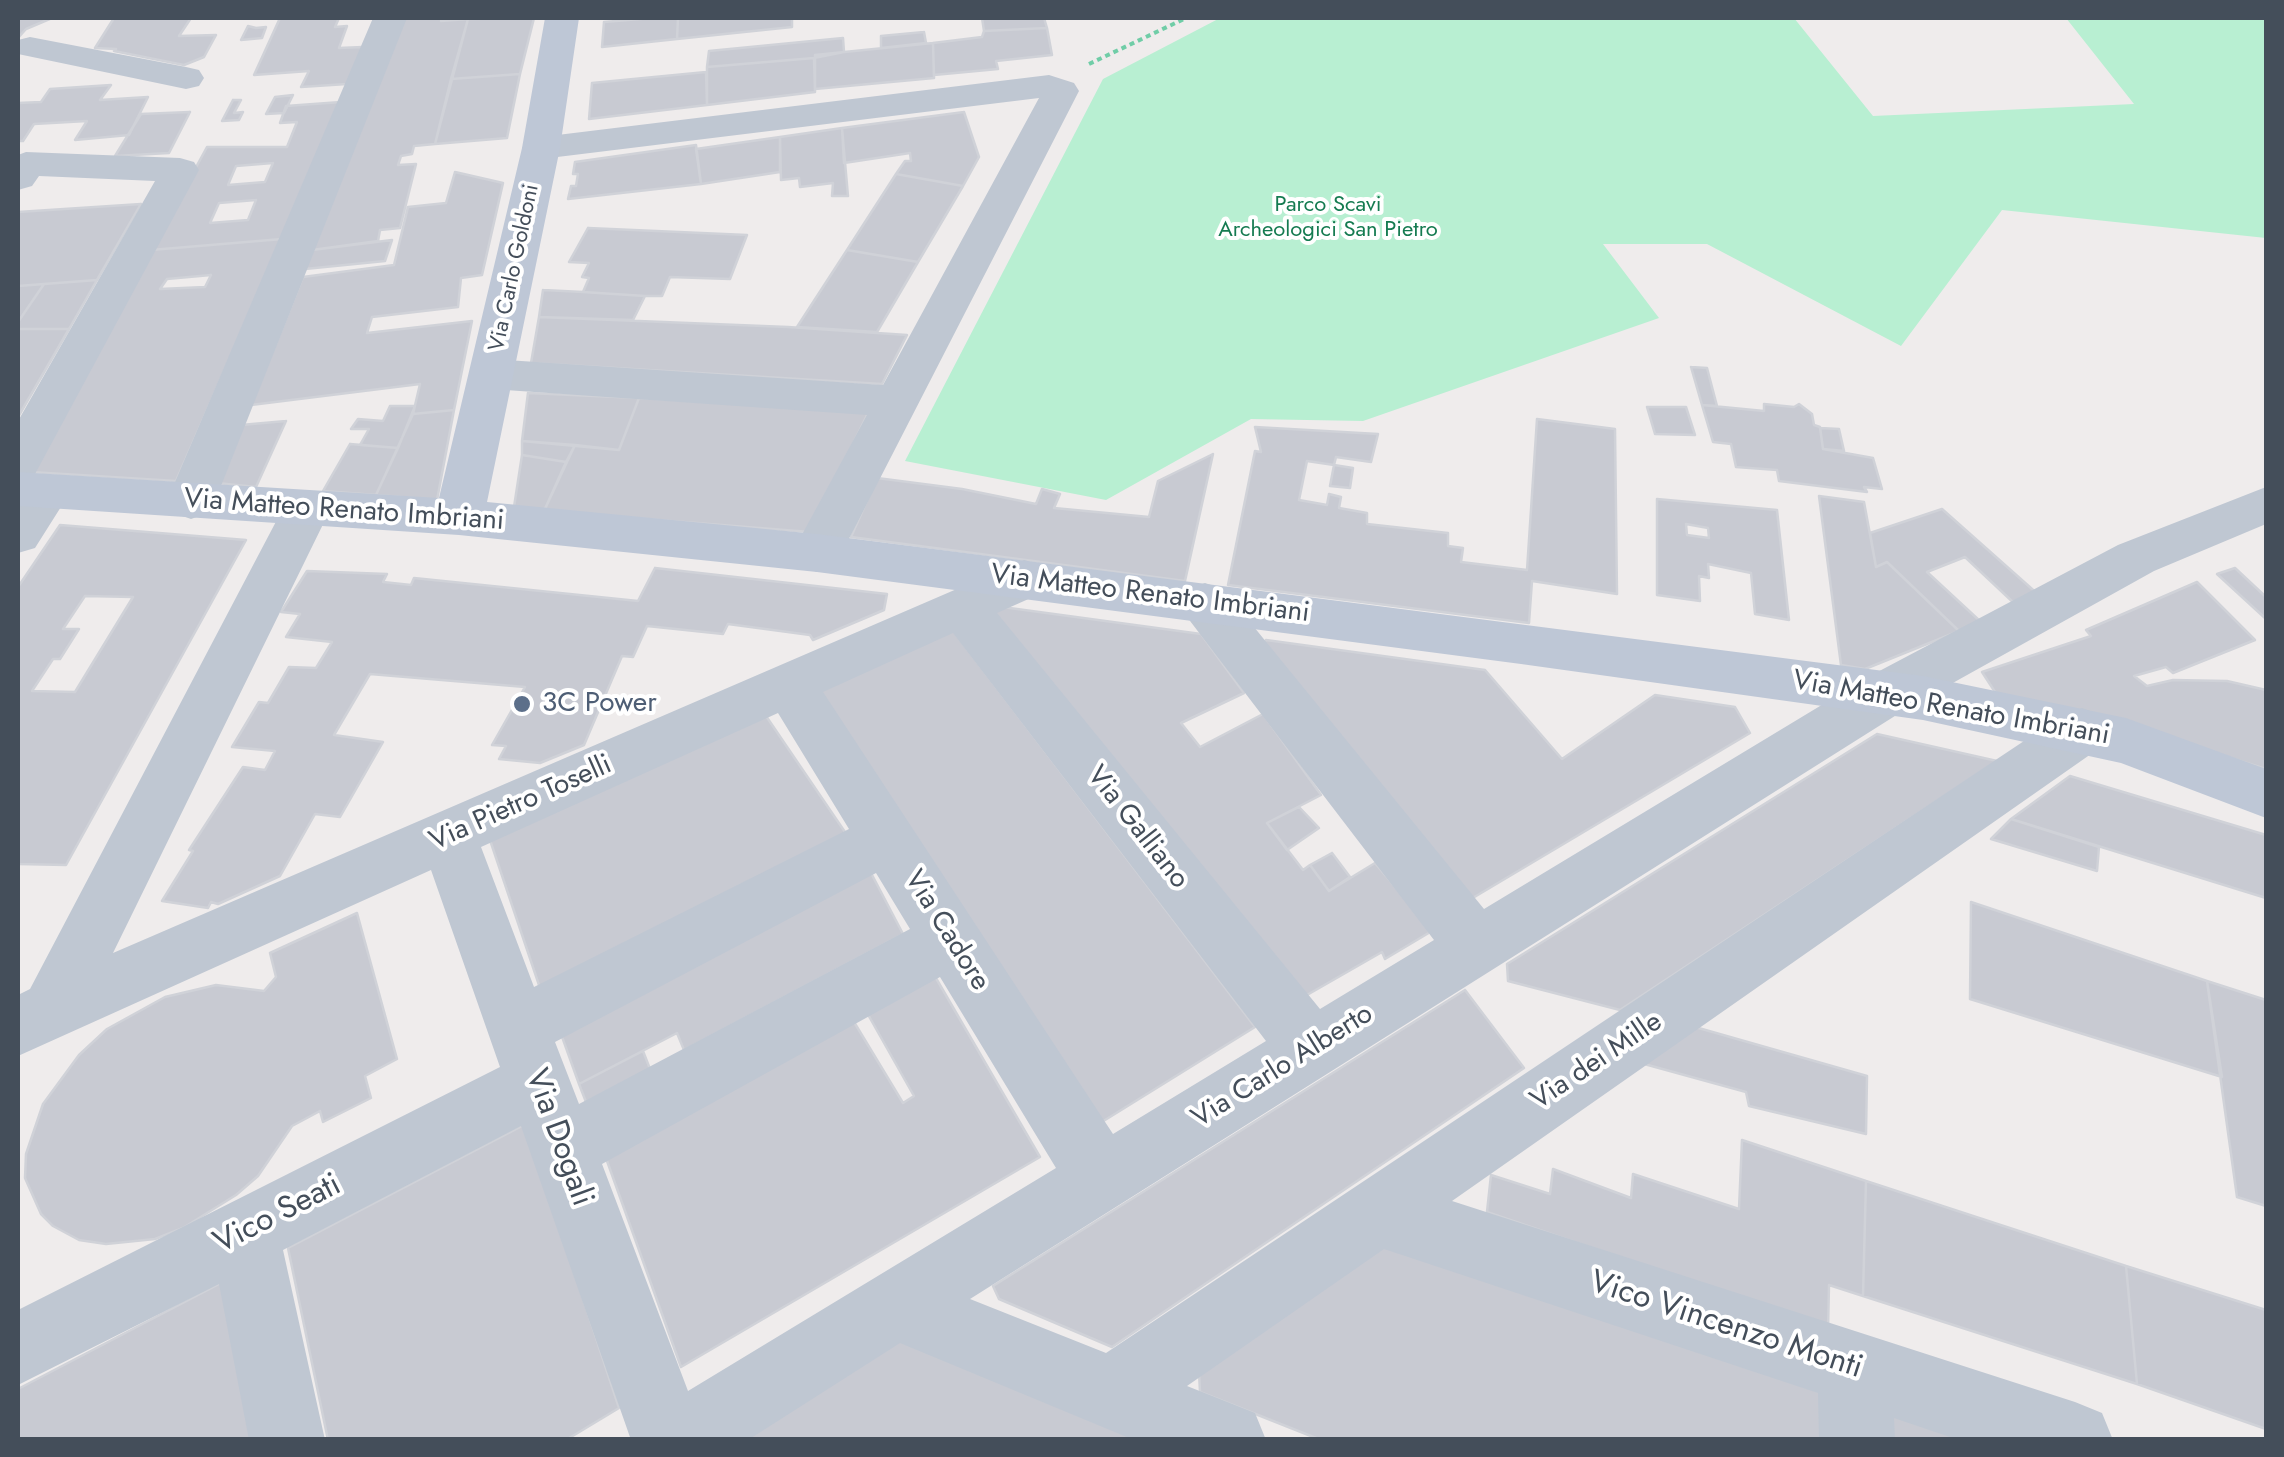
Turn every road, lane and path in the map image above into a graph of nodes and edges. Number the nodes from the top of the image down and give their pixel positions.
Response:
1 (82, 18) edge
2 (390, 18) edge
3 (562, 18) edge
4 (1186, 18) edge
5 (24, 48) edge
6 (186, 78) dead end
7 (1055, 89) junction
8 (541, 148) junction
9 (18, 178) edge
10 (491, 374) junction
11 (898, 402) junction
12 (27, 481) edge
13 (190, 501) junction
14 (2266, 505) edge
15 (307, 508) junction
16 (459, 517) junction
17 (18, 535) edge
18 (817, 553) junction
19 (1024, 579) junction
20 (1204, 602) junction
21 (962, 607) junction
22 (789, 684) junction
23 (1887, 692) junction
24 (2082, 731) junction
25 (2266, 794) edge
26 (448, 837) junction
27 (887, 838) junction
28 (950, 939) junction
29 (1477, 947) junction
30 (35, 1019) edge
31 (1312, 1049) junction
32 (528, 1055) junction
33 (562, 1149) junction
34 (1102, 1179) junction
35 (1378, 1212) junction
36 (244, 1233) junction
37 (897, 1306) junction
38 (18, 1349) edge
39 (1854, 1368) junction
40 (1113, 1393) junction
41 (287, 1440) edge
42 (668, 1440) edge
43 (678, 1440) edge
44 (1228, 1440) edge
45 (1857, 1440) edge
46 (2075, 1440) edge

1 - 5 street
2 - 13 street
3 - 8 street, Via Carlo Goldoni
4 - 7 path
5 - 6 street
7 - 8 street
7 - 11 street
8 - 10 street, Via Carlo Goldoni
9 - 12 street
10 - 11 street
10 - 16 street, Via Carlo Goldoni
11 - 18 street
12 - 13 street, Via Matteo Renato Imbriani
12 - 17 street
13 - 15 street, Via Matteo Renato Imbriani
14 - 23 street, Via Carlo Alberto
15 - 16 street, Via Matteo Renato Imbriani
15 - 30 street
16 - 18 street, Via Matteo Renato Imbriani
18 - 19 street, Via Matteo Renato Imbriani
19 - 20 street, Via Matteo Renato Imbriani
19 - 21 street, Via Pietro Toselli
20 - 23 street, Via Matteo Renato Imbriani
20 - 29 street
21 - 22 street, Via Pietro Toselli
21 - 31 street, Via Galliano
22 - 26 street, Via Pietro Toselli
22 - 27 street, Via Cadore
23 - 24 street, Via Matteo Renato Imbriani
23 - 29 street, Via Carlo Alberto
24 - 25 street, Via Matteo Renato Imbriani
24 - 35 street, Via dei Mille
26 - 30 street, Via Pietro Toselli
26 - 32 street, Via Dogali
27 - 28 street, Via Cadore
27 - 32 street, Vico Seati
28 - 33 street
28 - 34 street, Via Cadore
29 - 31 street, Via Carlo Alberto
31 - 34 street, Via Carlo Alberto
32 - 33 street, Via Dogali
32 - 36 street, Vico Seati
33 - 42 street, Via Dogali
34 - 37 street, Via Carlo Alberto
35 - 39 street, Vico Vincenzo Monti
35 - 40 street, Via dei Mille
36 - 38 street, Vico Seati
36 - 41 street
37 - 40 street
37 - 43 street, Via Carlo Alberto
39 - 45 street
39 - 46 street, Vico Vincenzo Monti
40 - 44 street

